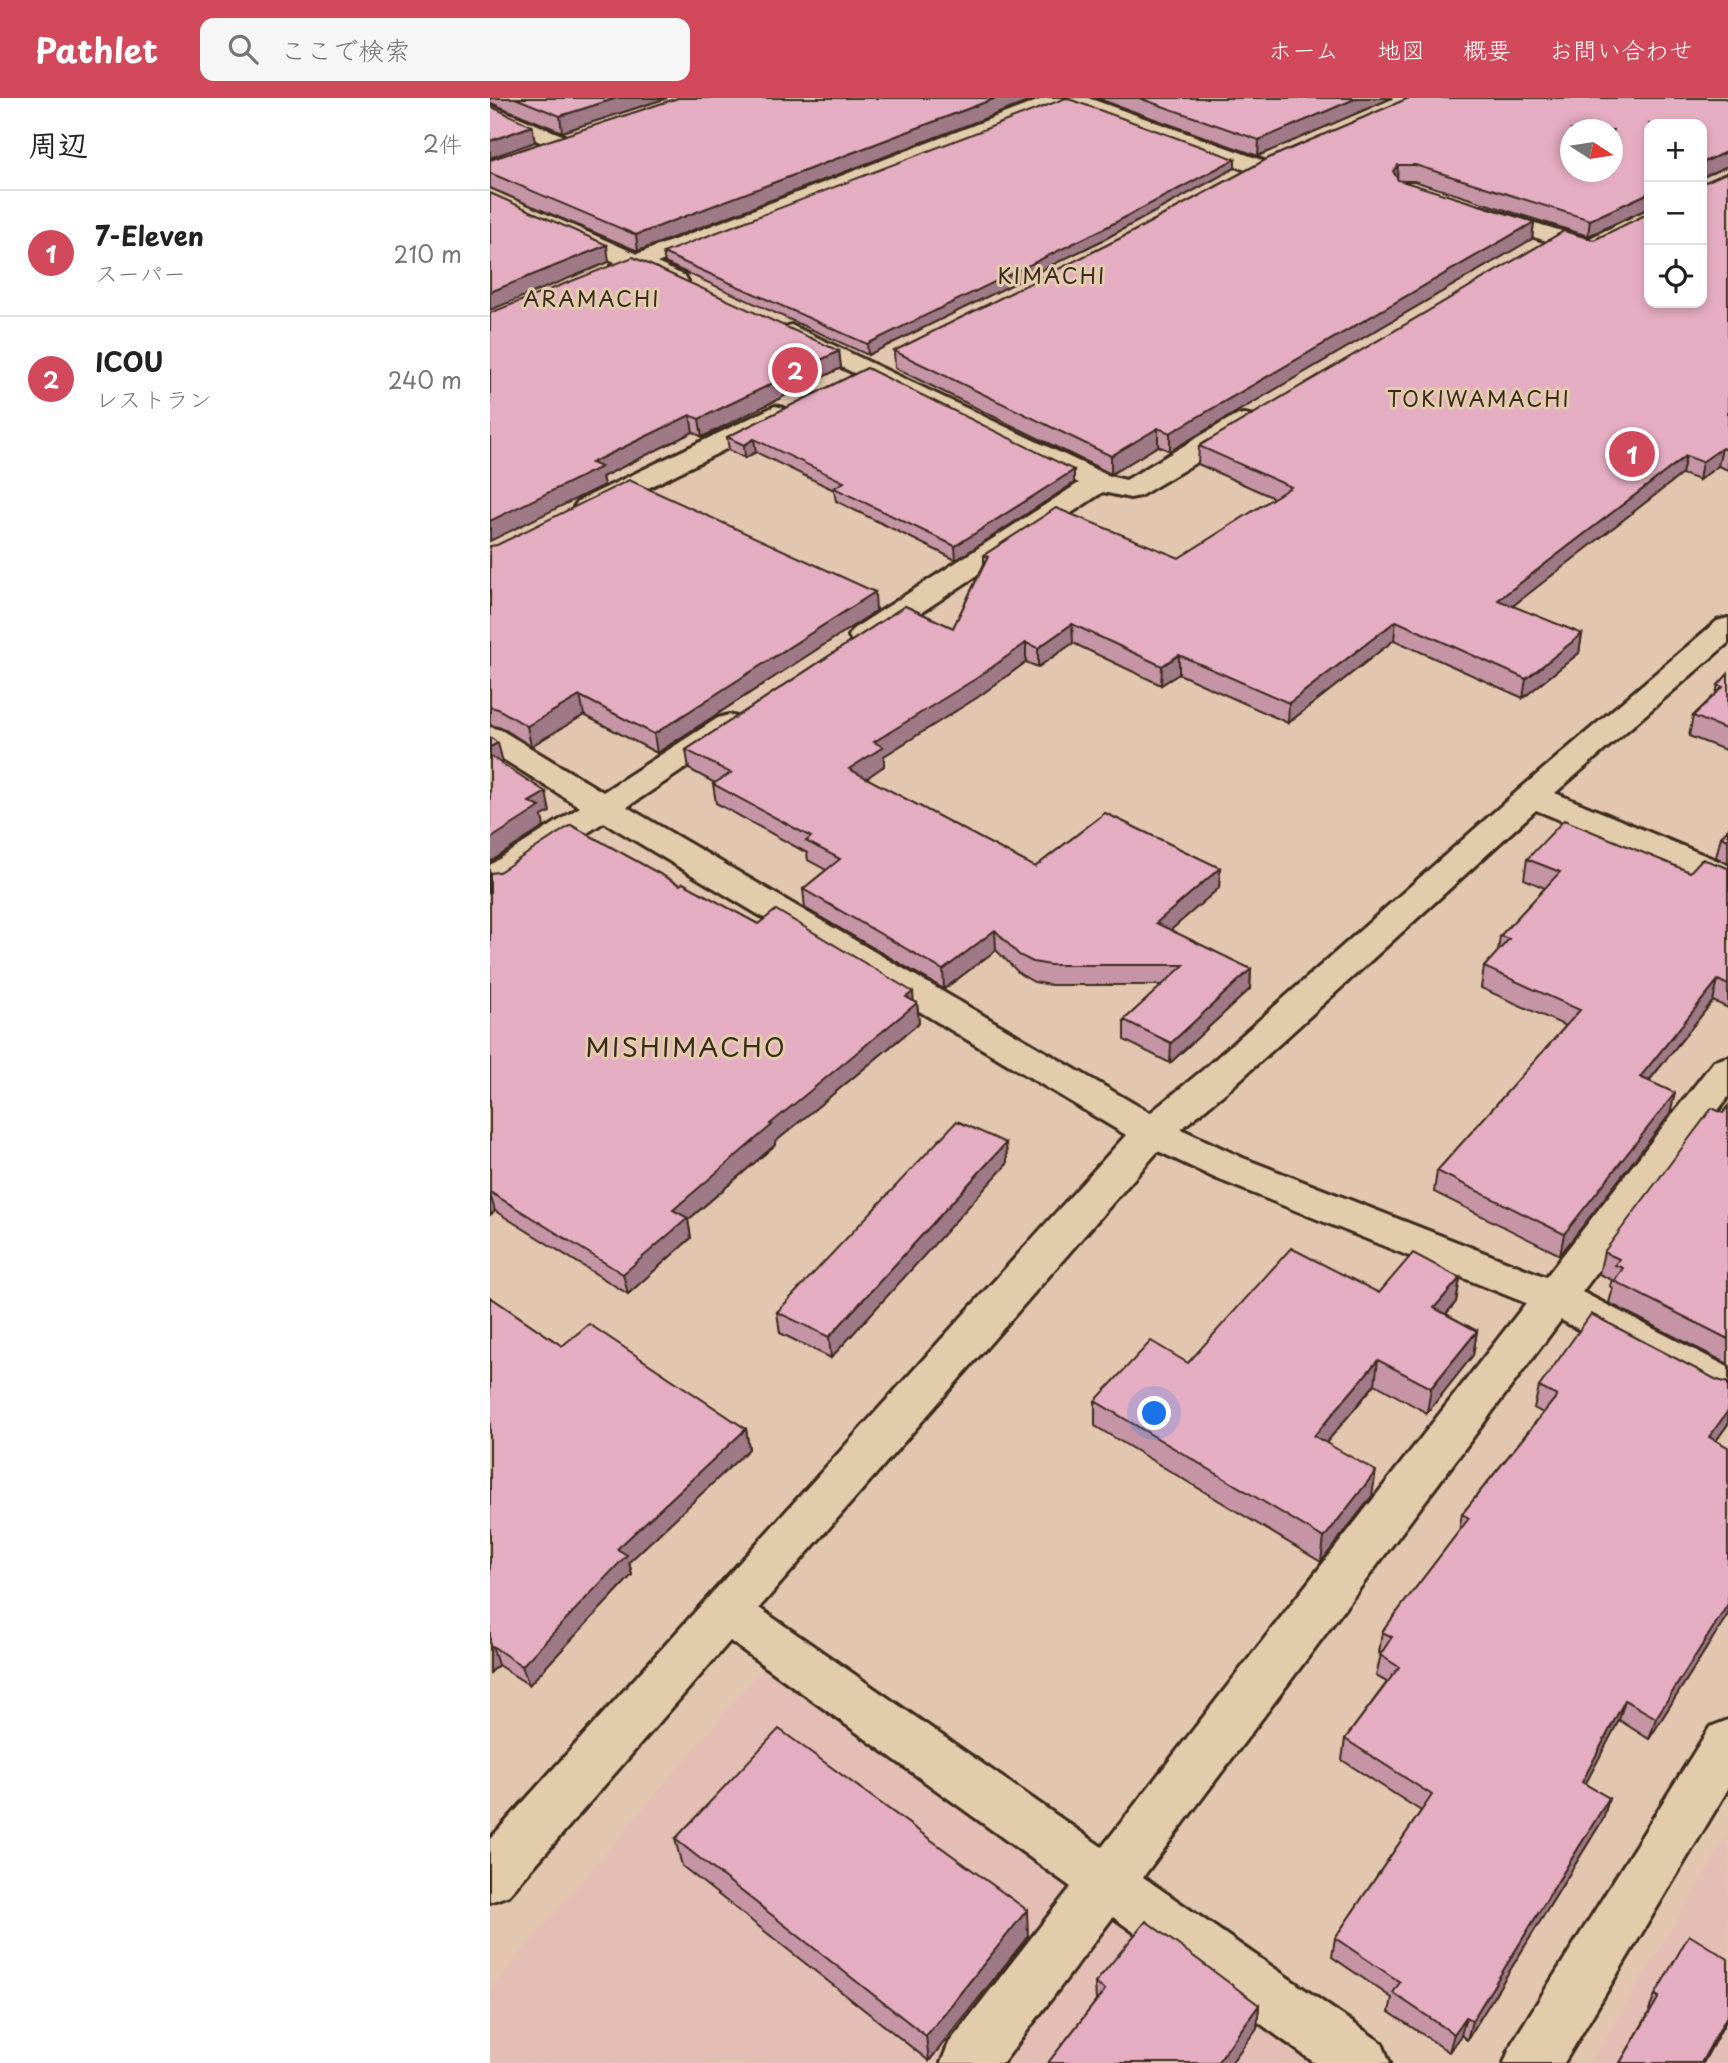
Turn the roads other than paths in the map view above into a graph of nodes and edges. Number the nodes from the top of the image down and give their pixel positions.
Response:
1 (1066, 98) edge
2 (490, 111) edge
3 (586, 135) edge
4 (561, 143) junction
5 (526, 155) edge
6 (1283, 157) edge
7 (1259, 167) junction
8 (1234, 181) edge
9 (490, 196) edge
10 (1456, 205) edge
11 (1644, 219) edge
12 (1557, 238) junction
13 (1529, 252) edge
14 (636, 262) junction
15 (600, 277) edge
16 (697, 290) edge
17 (771, 324) edge
18 (893, 356) dead end
19 (869, 368) junction
20 (844, 380) edge
21 (796, 404) edge
22 (1271, 406) edge
23 (1099, 482) junction
24 (563, 519) edge
25 (1728, 627) edge
26 (846, 648) edge
27 (753, 709) edge
28 (490, 737) edge
29 (1532, 796) junction
30 (603, 807) junction
31 (1728, 878) edge
32 (490, 881) edge
33 (1728, 1070) edge
34 (1152, 1132) junction
35 (1553, 1297) junction
36 (1728, 1387) edge
37 (726, 1611) junction
38 (1728, 1743) edge
39 (490, 1877) edge
40 (1107, 1882) junction
41 (969, 2063) edge
42 (1362, 2063) edge
43 (1532, 2063) edge

1 - 7 street
1 - 14 street
2 - 4 street
3 - 4 street
4 - 5 street
6 - 7 street
7 - 8 street
9 - 14 street
10 - 12 street
11 - 12 street
12 - 13 street
14 - 15 street
14 - 16 street
17 - 19 street
18 - 19 street
19 - 20 street
19 - 23 street
21 - 24 street
22 - 23 street
23 - 26 street
25 - 29 street
27 - 30 street
28 - 30 street
29 - 31 street
29 - 34 street
30 - 32 street
30 - 34 street
33 - 35 street
34 - 35 street
34 - 37 street
35 - 36 street
35 - 40 street
37 - 39 street
37 - 40 street
38 - 43 street
40 - 41 street
40 - 42 street

